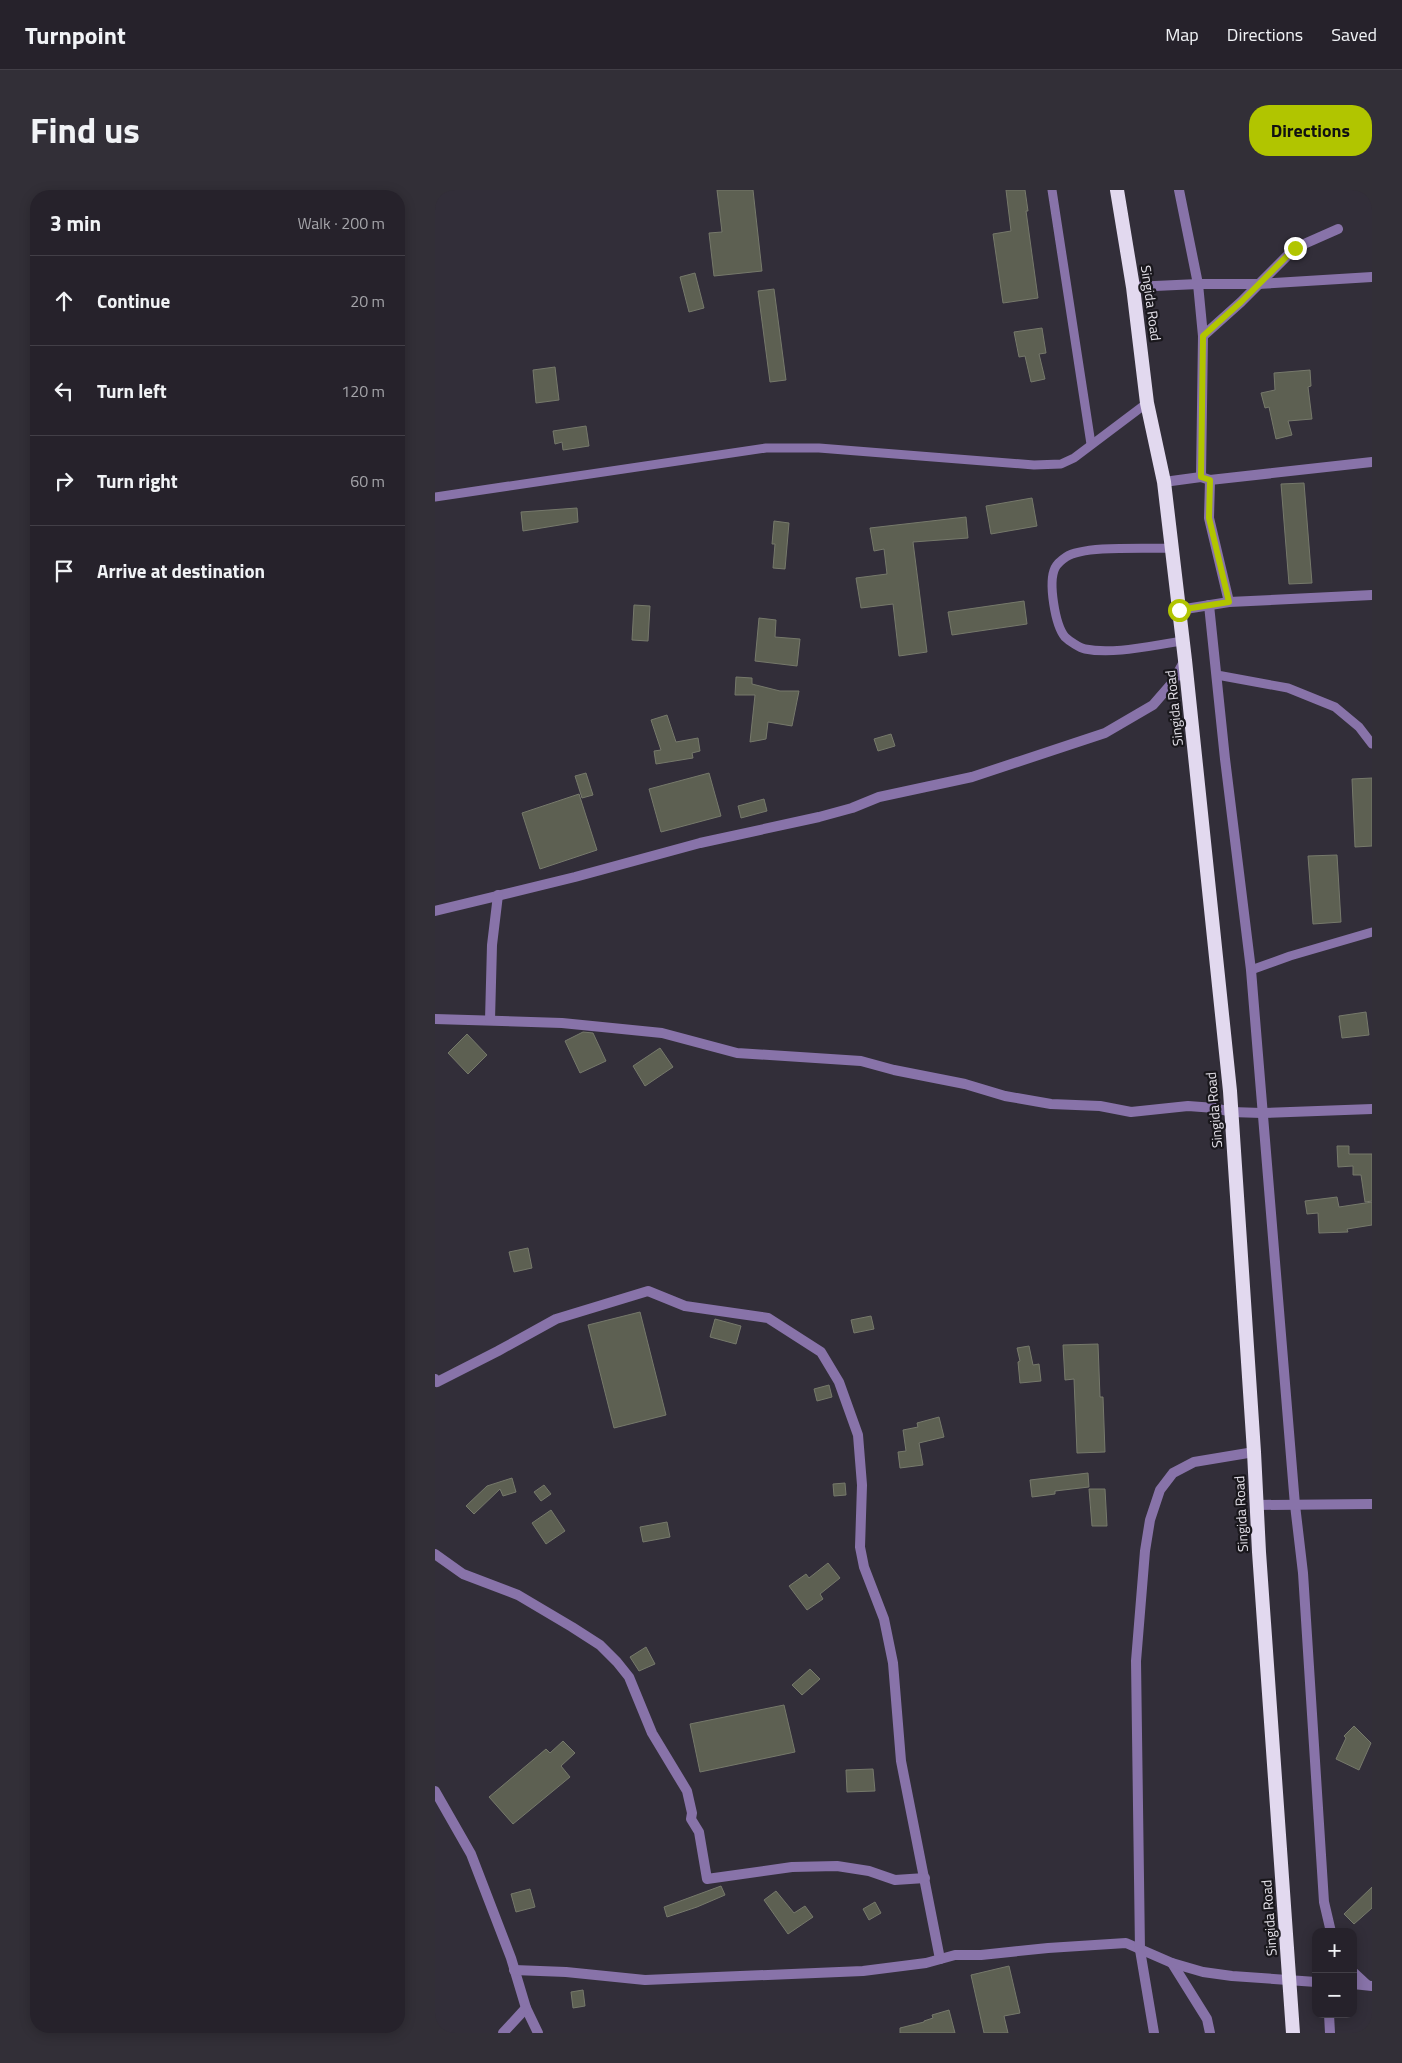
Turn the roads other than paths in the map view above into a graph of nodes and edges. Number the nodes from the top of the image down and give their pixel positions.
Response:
1 (1052, 190) edge
2 (1117, 190) edge
3 (1179, 190) edge
4 (1338, 229) dead end
5 (1372, 277) edge
6 (1198, 284) junction
7 (1257, 284) junction
8 (1133, 287) junction
9 (1203, 336) junction
10 (1147, 403) junction
11 (1091, 444) junction
12 (1372, 462) edge
13 (1205, 478) junction
14 (1164, 482) junction
15 (435, 497) edge
16 (1172, 548) junction
17 (1372, 595) edge
18 (1229, 602) junction
19 (1209, 605) junction
20 (1179, 610) junction
21 (1183, 641) junction
22 (1185, 660) junction
23 (1217, 675) junction
24 (1372, 744) edge
25 (498, 895) junction
26 (435, 910) edge
27 (1372, 932) edge
28 (1251, 970) junction
29 (435, 1019) edge
30 (490, 1020) junction
31 (1372, 1109) edge
32 (1231, 1112) junction
33 (1262, 1113) junction
34 (435, 1379) edge
35 (1254, 1452) junction
36 (1372, 1504) edge
37 (1257, 1505) junction
38 (1295, 1505) junction
39 (435, 1554) edge
40 (435, 1791) edge
41 (925, 1878) junction
42 (1330, 1928) edge
43 (1140, 1950) junction
44 (940, 1959) junction
45 (1172, 1963) junction
46 (514, 1970) junction
47 (1354, 1973) edge
48 (1289, 1979) junction
49 (1312, 1982) edge
50 (1369, 1985) edge
51 (526, 2008) junction
52 (1329, 2018) edge
53 (503, 2033) edge
54 (538, 2033) edge
55 (1154, 2033) edge
56 (1210, 2033) edge
57 (1293, 2033) edge
58 (1329, 2033) edge

1 - 11 lane
2 - 8 highway, Singida Road
3 - 6 street
4 - 7 street
5 - 7 street
6 - 7 street
6 - 8 street
6 - 9 street
7 - 9 street
8 - 10 highway, Singida Road
9 - 13 street
10 - 11 lane
10 - 14 highway, Singida Road
11 - 15 lane
12 - 13 street
13 - 14 street
13 - 18 street
14 - 16 highway, Singida Road
16 - 20 highway, Singida Road
16 - 21 lane
17 - 18 street
18 - 19 street
19 - 20 street
19 - 23 street
20 - 21 highway, Singida Road
21 - 22 highway, Singida Road
22 - 25 street
22 - 32 highway, Singida Road
23 - 24 lane
23 - 28 street
25 - 26 street
25 - 30 street
27 - 28 lane
28 - 33 street
29 - 30 street
30 - 32 street
31 - 33 street
32 - 33 street
32 - 35 highway, Singida Road
33 - 38 street
34 - 41 street
35 - 37 highway, Singida Road
35 - 43 street
36 - 38 street
37 - 38 street
37 - 48 highway, Singida Road
38 - 42 street
39 - 41 street
40 - 46 street
41 - 44 street
43 - 44 street
43 - 45 street
43 - 55 street
44 - 46 street
45 - 48 street
45 - 56 street
46 - 51 street
47 - 50 street
48 - 49 street
48 - 57 highway, Singida Road
51 - 53 street
51 - 54 street
52 - 58 street

